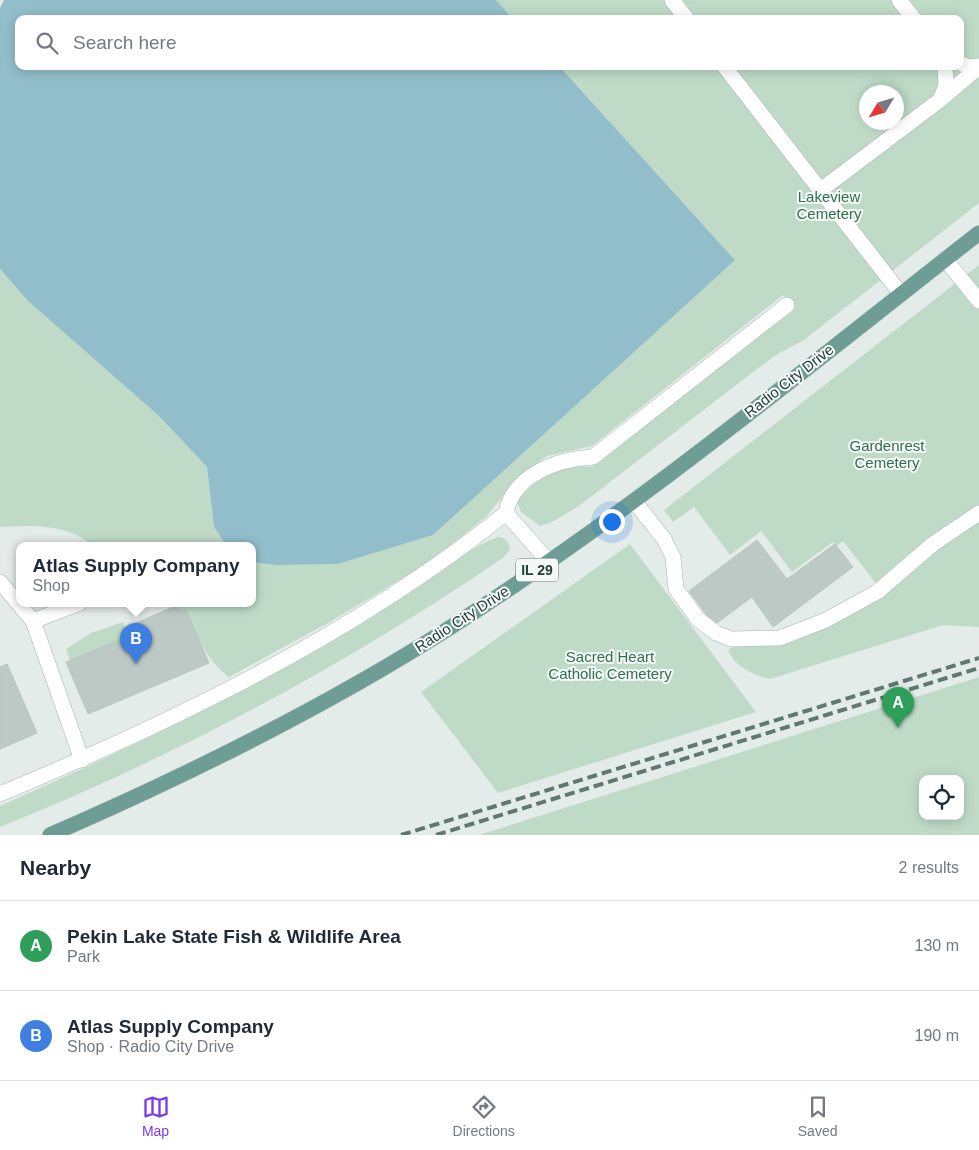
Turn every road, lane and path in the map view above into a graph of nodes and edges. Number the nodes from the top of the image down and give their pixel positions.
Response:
1 (672, 0) edge
2 (899, 0) edge
3 (684, 15) edge
4 (911, 15) edge
5 (964, 65) edge
6 (979, 66) edge
7 (727, 70) edge
8 (945, 70) edge
9 (940, 100) junction
10 (822, 189) junction
11 (979, 233) edge
12 (945, 259) junction
13 (901, 294) junction
14 (979, 301) edge
15 (787, 305) dead end
16 (634, 501) junction
17 (506, 513) junction
18 (979, 513) edge
19 (549, 562) junction
20 (0, 582) edge
21 (16, 601) edge
22 (21, 607) edge
23 (70, 607) edge
24 (33, 621) junction
25 (82, 760) junction
26 (0, 794) edge
27 (50, 835) edge

1 - 3 lane
2 - 4 lane
5 - 6 lane
6 - 9 lane
7 - 10 lane
8 - 9 lane
9 - 10 lane
10 - 13 lane
11 - 12 main road, Radio City Drive / IL 29
12 - 13 main road, Radio City Drive / IL 29
12 - 14 lane
13 - 16 main road, Radio City Drive / IL 29
15 - 17 lane
16 - 18 lane
16 - 19 main road, Radio City Drive / IL 29
17 - 19 lane
17 - 25 lane
19 - 27 main road, Radio City Drive / IL 29
20 - 21 lane
22 - 24 lane
23 - 24 lane
24 - 25 lane
25 - 26 lane

